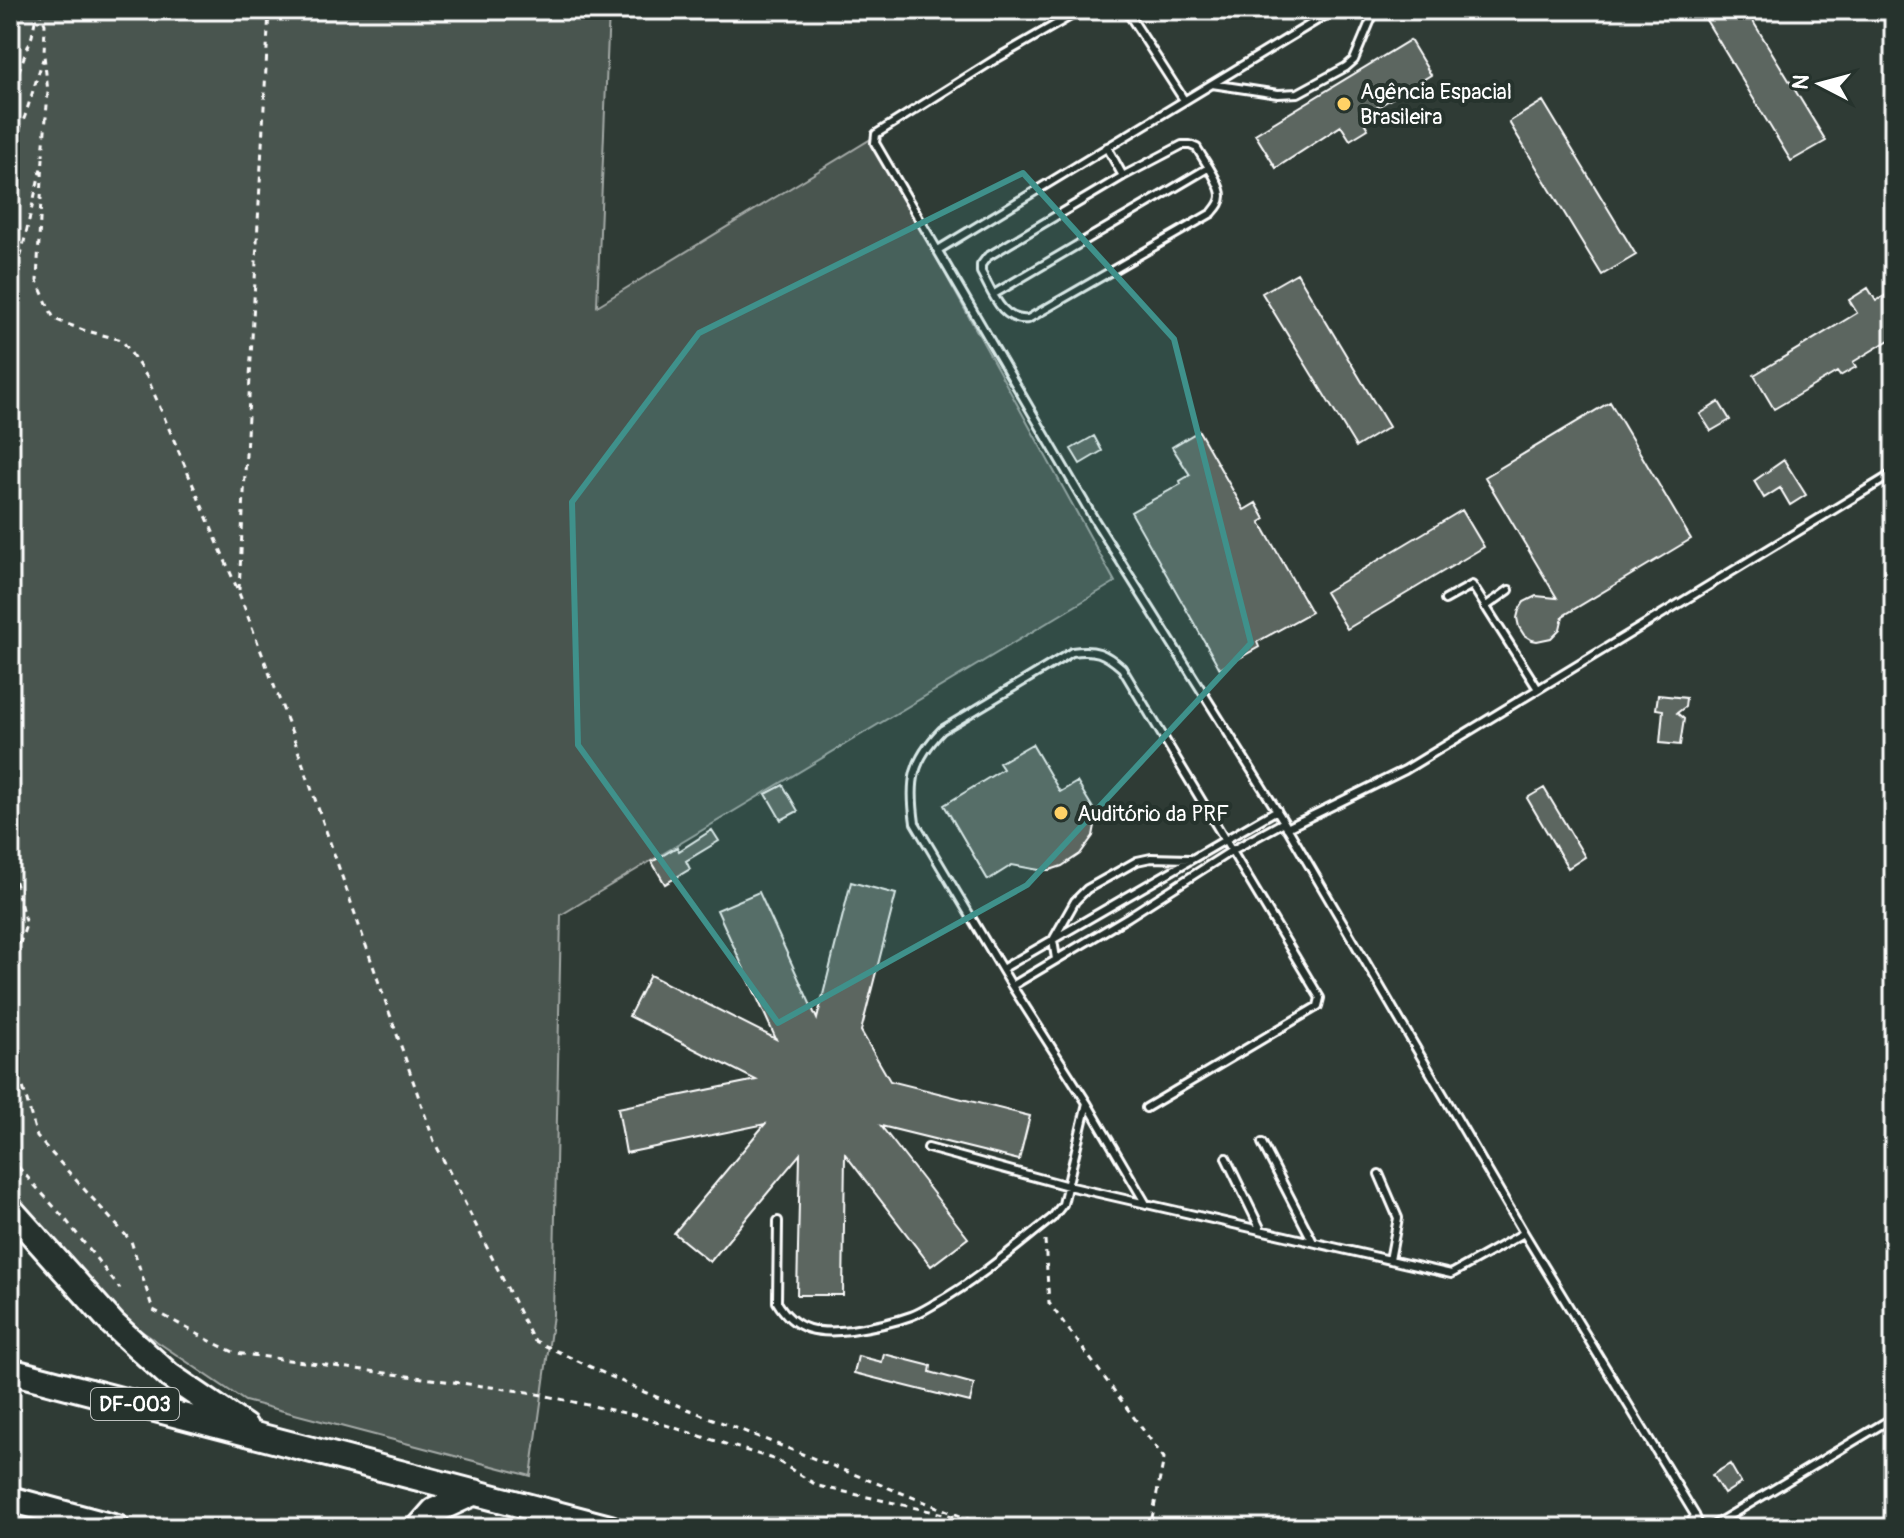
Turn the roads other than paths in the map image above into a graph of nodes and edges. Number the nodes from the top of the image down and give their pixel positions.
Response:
1 (1081, 10) edge
2 (1126, 10) edge
3 (1334, 10) edge
4 (1375, 10) edge
5 (1212, 84) junction
6 (1184, 100) junction
7 (1107, 147) junction
8 (1208, 168) junction
9 (1123, 176) junction
10 (938, 250) junction
11 (994, 294) junction
12 (1894, 473) edge
13 (1509, 590) dead end
14 (1445, 600) dead end
15 (1485, 607) junction
16 (1538, 689) junction
17 (1277, 810) junction
18 (1286, 825) junction
19 (1224, 839) junction
20 (1231, 851) junction
21 (1190, 859) junction
22 (1053, 940) junction
23 (1056, 959) junction
24 (1002, 969) junction
25 (1012, 986) junction
26 (1087, 1103) junction
27 (1146, 1108) dead end
28 (1262, 1143) dead end
29 (928, 1148) dead end
30 (1226, 1158) dead end
31 (1379, 1174) dead end
32 (1068, 1186) junction
33 (1146, 1204) junction
34 (10, 1209) edge
35 (778, 1221) dead end
36 (1261, 1230) junction
37 (1524, 1233) junction
38 (1313, 1242) junction
39 (1390, 1260) junction
40 (10, 1371) edge
41 (1894, 1417) edge
42 (260, 1437) junction
43 (475, 1492) junction
44 (10, 1499) edge
45 (1695, 1515) junction
46 (117, 1528) edge
47 (419, 1528) edge
48 (610, 1528) edge
49 (1688, 1528) edge
50 (1700, 1528) edge
51 (1709, 1528) edge

1 - 10 lane
2 - 6 lane
3 - 5 lane
4 - 5 lane
5 - 6 lane
6 - 7 lane
7 - 9 lane
7 - 10 lane
8 - 9 lane
8 - 11 lane
8 - 11 lane
9 - 11 lane
10 - 17 lane
12 - 16 lane
13 - 15 lane
14 - 15 lane
15 - 16 lane
16 - 18 lane
17 - 18 lane
17 - 19 lane
18 - 20 lane
18 - 37 lane
19 - 20 lane
19 - 21 lane
19 - 24 lane
20 - 23 lane
20 - 27 lane
21 - 22 lane
21 - 22 lane
22 - 23 lane
22 - 24 lane
23 - 25 lane
24 - 25 lane
25 - 26 lane
26 - 32 lane
26 - 33 lane
28 - 38 lane
29 - 32 lane
30 - 36 lane
31 - 39 lane
32 - 33 lane
32 - 35 lane
33 - 36 lane
34 - 42 highway
36 - 38 lane
37 - 39 lane
37 - 45 lane
38 - 39 lane
40 - 42 highway, DF-003
41 - 51 lane
42 - 43 highway, DF-003
43 - 47 highway
43 - 48 highway, DF-003
44 - 46 highway
45 - 49 lane
45 - 50 lane

